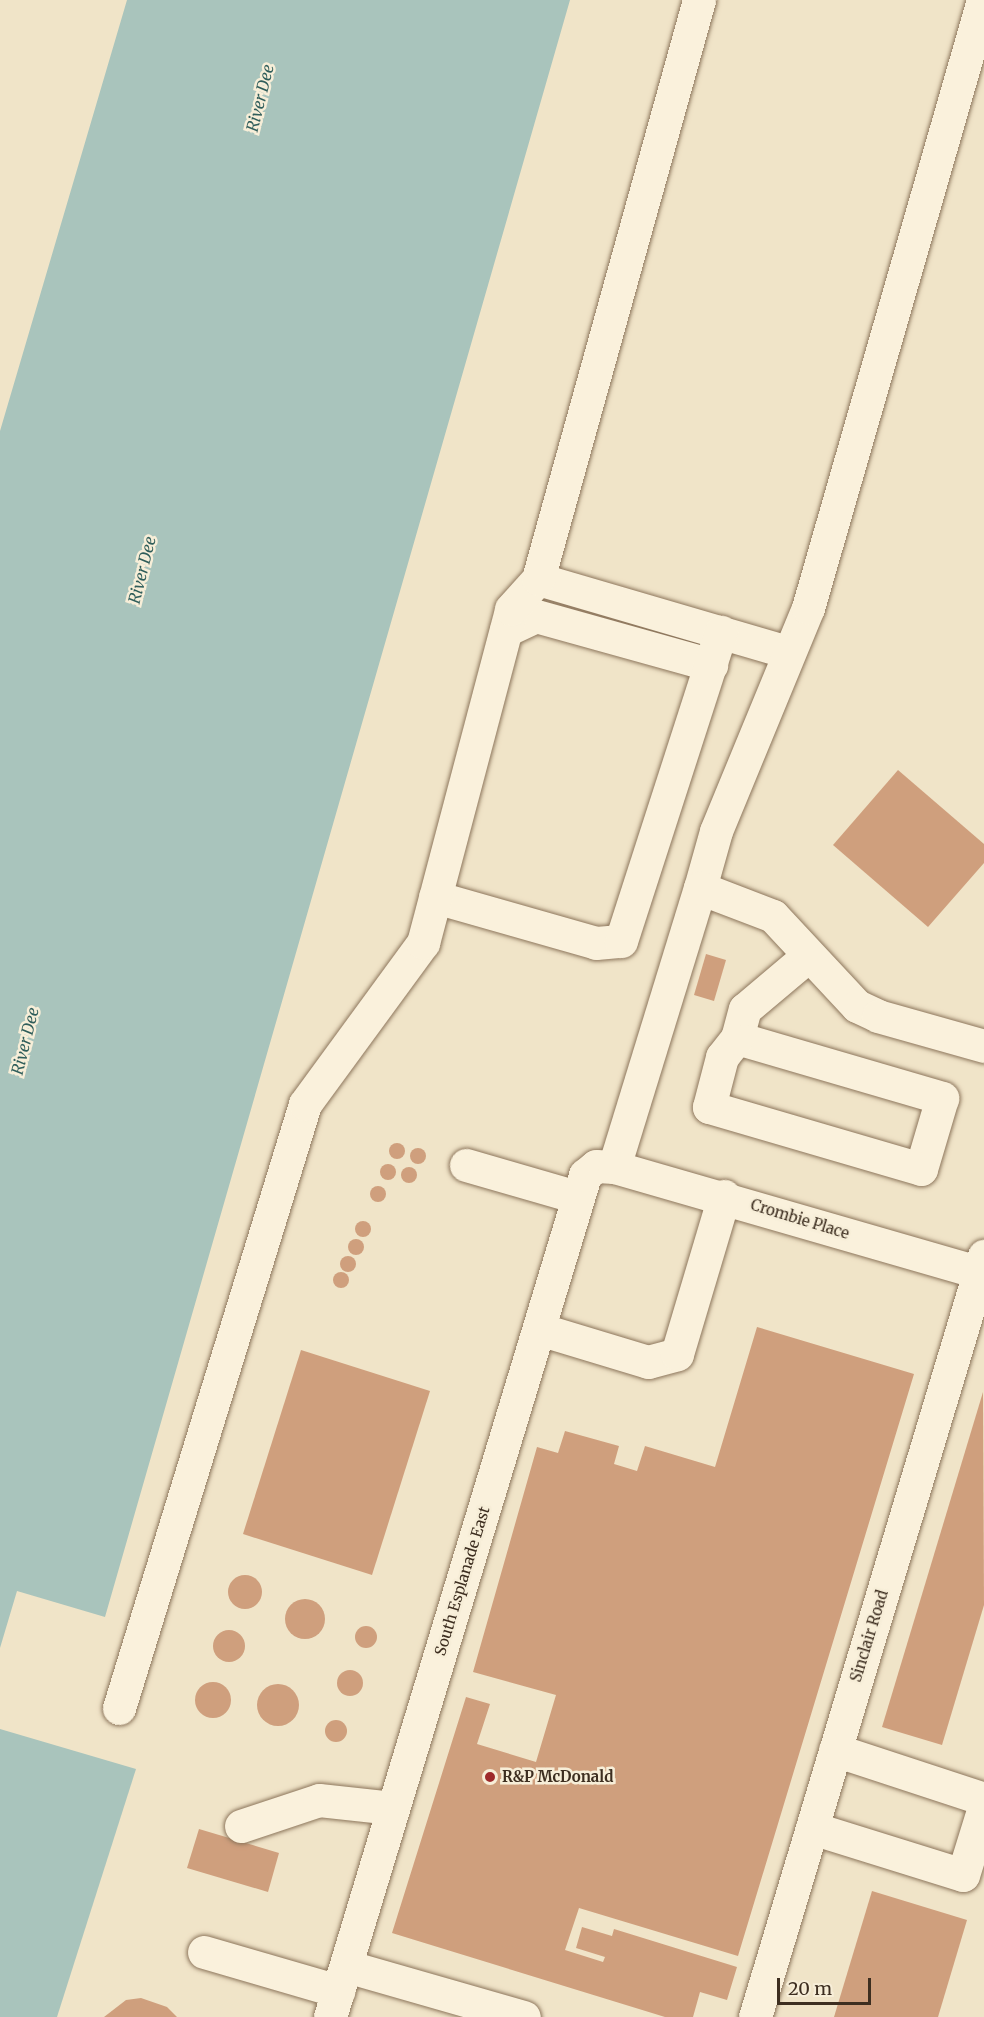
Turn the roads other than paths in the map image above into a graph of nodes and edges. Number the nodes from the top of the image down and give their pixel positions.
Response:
1 (699, 0) edge
2 (983, 0) edge
3 (538, 579) junction
4 (506, 630) junction
5 (721, 632) junction
6 (788, 652) junction
7 (711, 665) junction
8 (700, 888) junction
9 (435, 897) junction
10 (808, 956) junction
11 (737, 1038) junction
12 (984, 1046) edge
13 (466, 1165) dead end
14 (614, 1167) junction
15 (724, 1196) junction
16 (577, 1197) junction
17 (982, 1268) edge
18 (538, 1329) junction
19 (119, 1708) dead end
20 (835, 1750) junction
21 (984, 1798) edge
22 (984, 1807) edge
23 (393, 1808) junction
24 (241, 1826) dead end
25 (812, 1828) junction
26 (204, 1952) dead end
27 (338, 1992) edge
28 (524, 2017) edge
29 (755, 2017) edge

1 - 3 street
2 - 6 street
3 - 4 street
3 - 5 street
4 - 7 street
4 - 9 street
5 - 6 street
5 - 7 street
6 - 8 street
7 - 9 street
8 - 10 street
8 - 14 street
9 - 19 street
10 - 11 street
10 - 12 street
11 - 11 street
13 - 16 street
14 - 15 street, Crombie Place
14 - 16 street, South Esplanade East
15 - 17 street, Crombie Place
15 - 18 street
16 - 18 street, South Esplanade East
17 - 20 street, Sinclair Road
18 - 23 street, South Esplanade East
20 - 21 street
20 - 25 street, Sinclair Road
22 - 25 street
23 - 24 street
23 - 27 street, South Esplanade East
25 - 29 street, Sinclair Road
26 - 27 street
27 - 28 street

